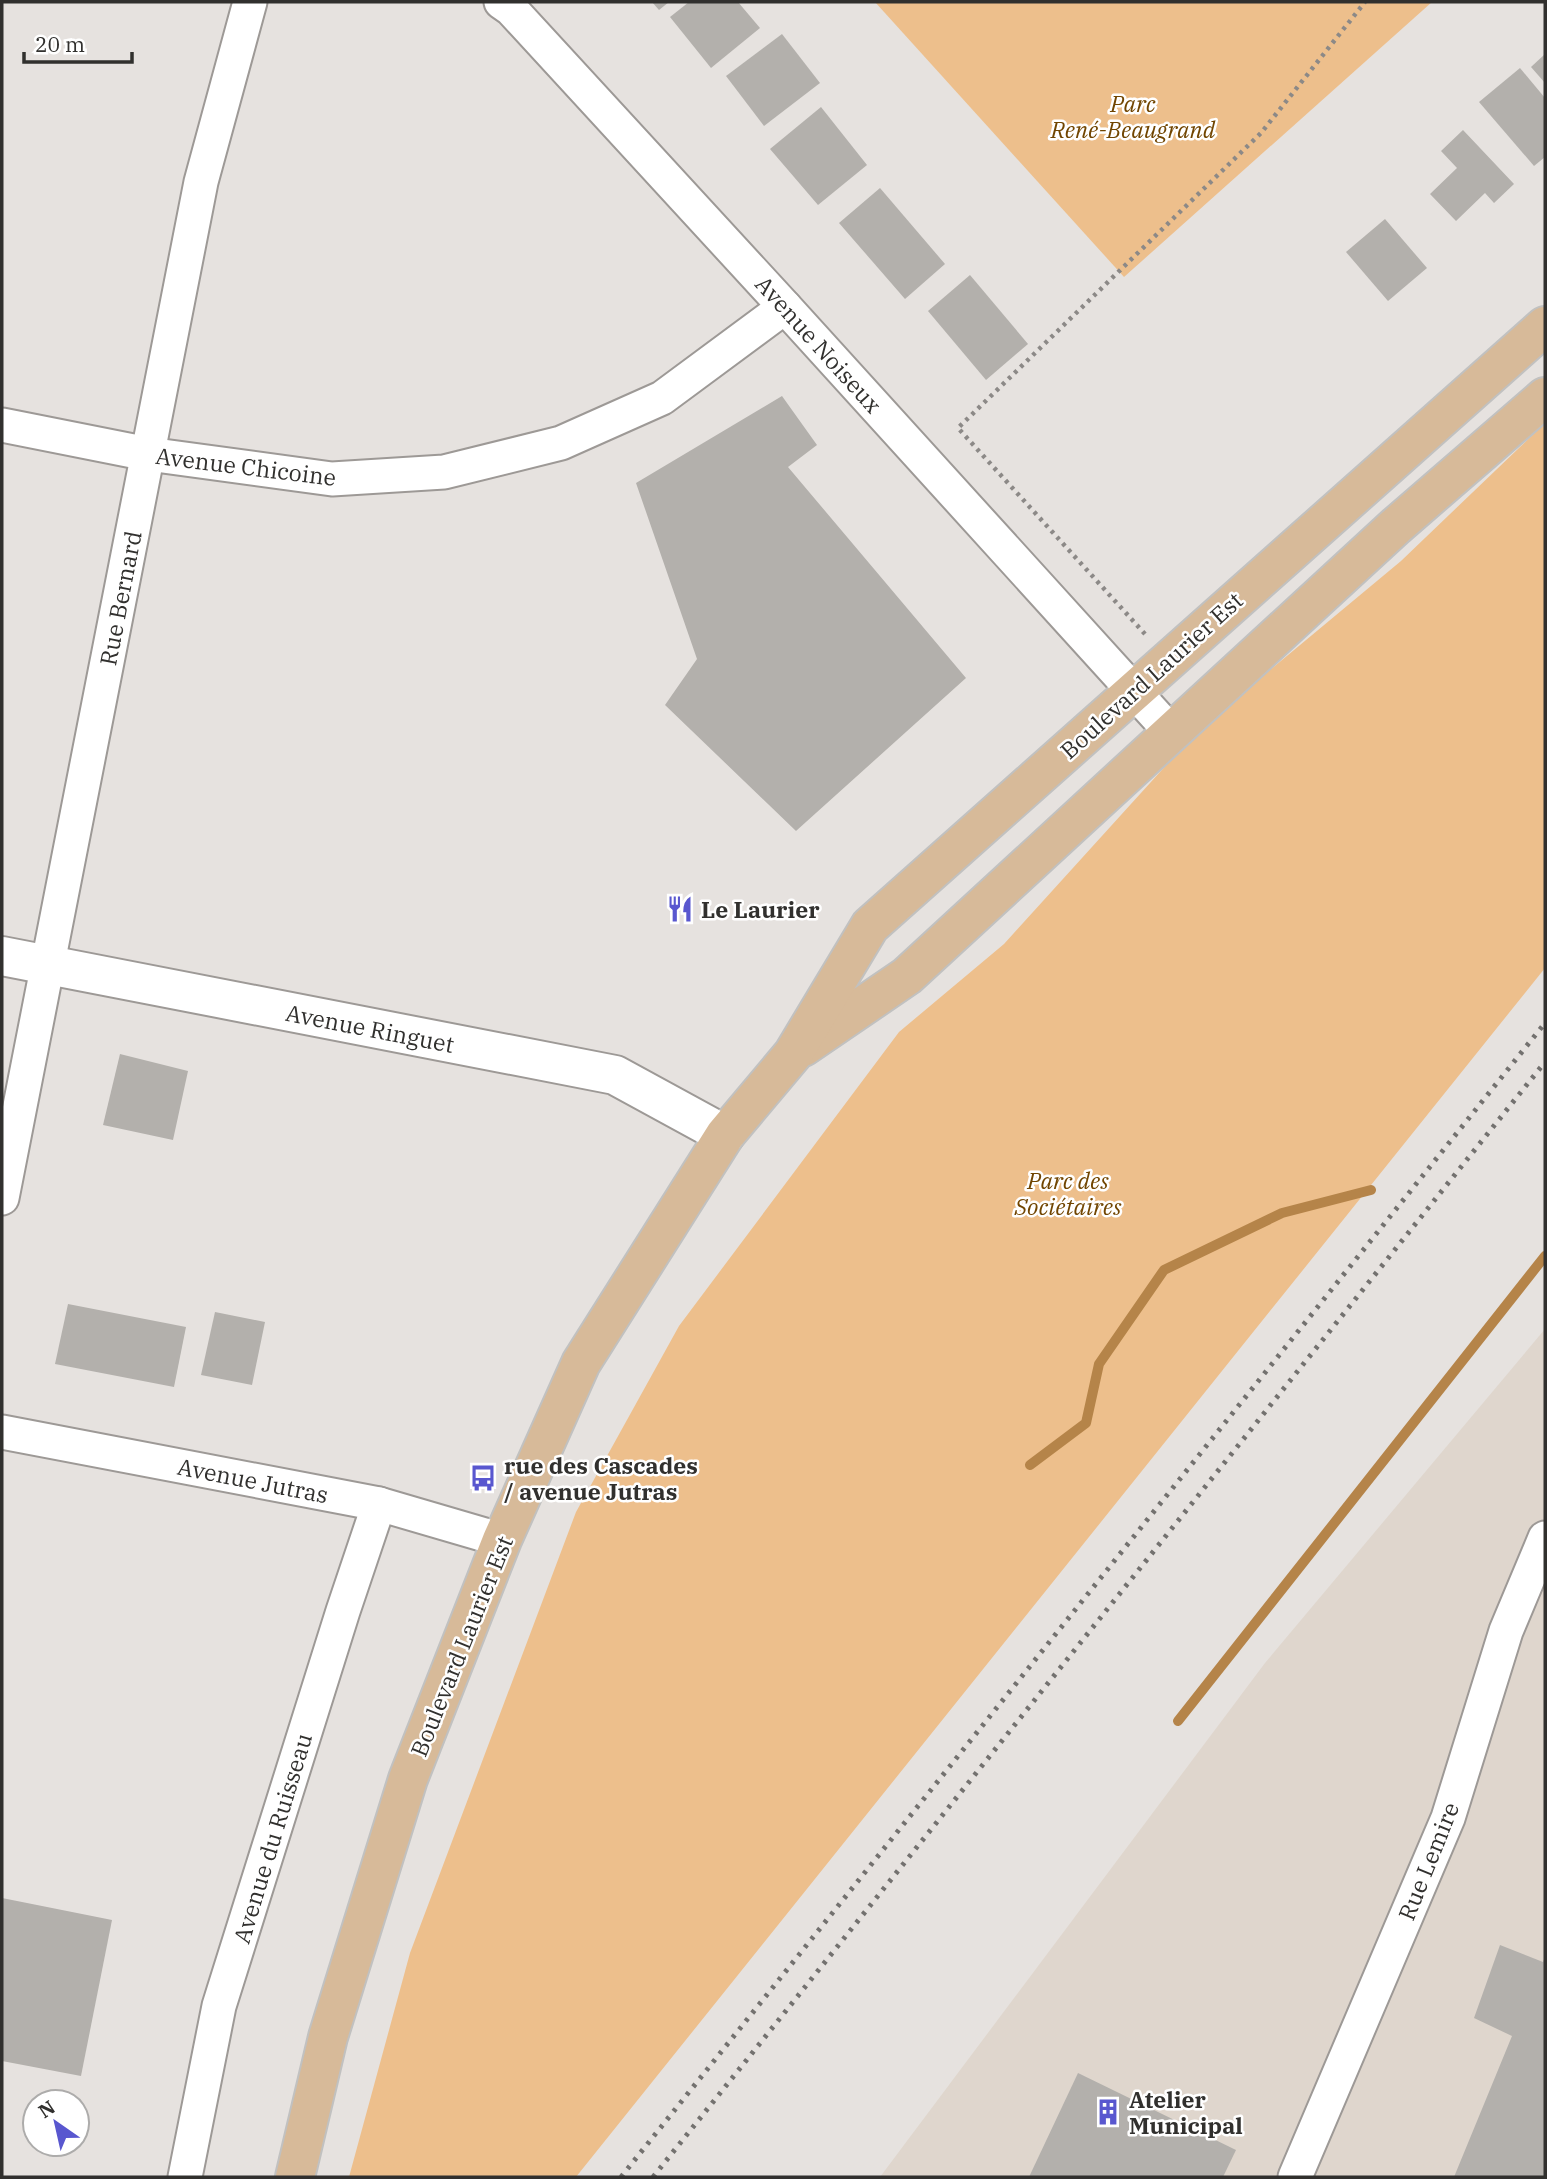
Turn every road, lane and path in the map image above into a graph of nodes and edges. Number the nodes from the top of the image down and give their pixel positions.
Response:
1 (250, 2) edge
2 (501, 2) edge
3 (1365, 2) edge
4 (785, 307) junction
5 (1545, 326) edge
6 (1545, 397) edge
7 (2, 425) edge
8 (148, 454) junction
9 (1153, 642) dead end
10 (1133, 691) junction
11 (1170, 732) junction
12 (2, 956) edge
13 (47, 965) junction
14 (793, 1054) junction
15 (725, 1135) junction
16 (2, 1198) edge
17 (2, 1433) edge
18 (379, 1504) junction
19 (1545, 1538) edge
20 (502, 1540) junction
21 (185, 2177) edge
22 (295, 2177) edge
23 (1295, 2177) edge

1 - 8 street, Rue Bernard
2 - 4 street, Avenue Noiseux
3 - 9 path
4 - 8 street, Avenue Chicoine
4 - 10 street, Avenue Noiseux
5 - 10 main road, Boulevard Laurier Est
6 - 11 main road, Boulevard Laurier Est
7 - 8 street, Avenue Chicoine
8 - 13 street, Rue Bernard
10 - 11 street, Avenue Noiseux
10 - 14 main road, Boulevard Laurier Est
11 - 14 main road, Boulevard Laurier Est
12 - 13 street, Avenue Ringuet
13 - 15 street, Avenue Ringuet
13 - 16 street, Rue Bernard
14 - 15 main road, Boulevard Laurier Est
15 - 20 main road, Boulevard Laurier Est
17 - 18 street, Avenue Jutras
18 - 20 street, Avenue Jutras
18 - 21 street, Avenue du Ruisseau
19 - 23 street, Rue Lemire
20 - 22 main road, Boulevard Laurier Est

